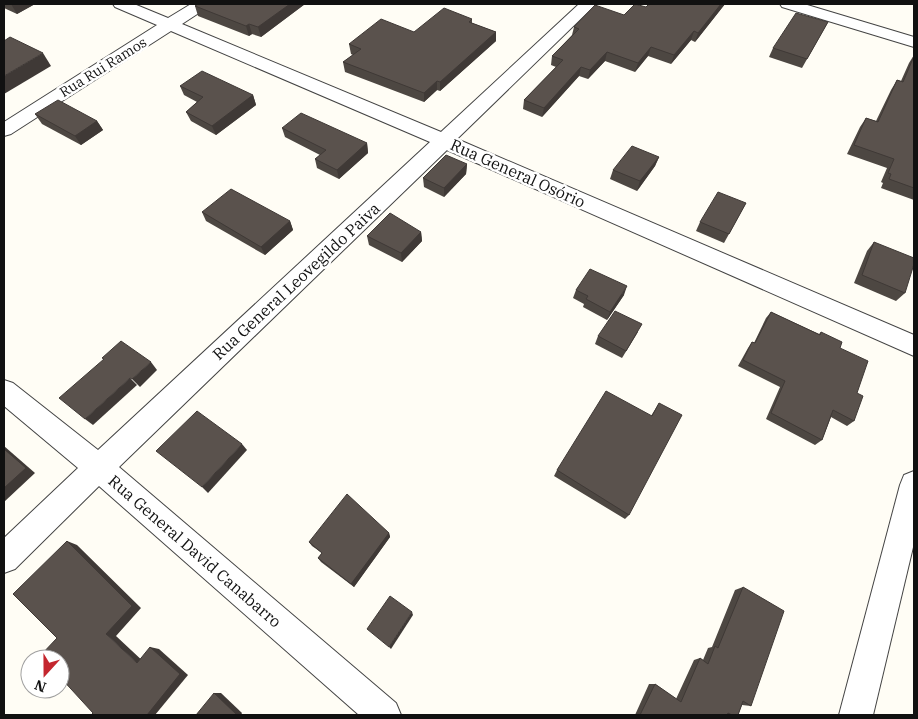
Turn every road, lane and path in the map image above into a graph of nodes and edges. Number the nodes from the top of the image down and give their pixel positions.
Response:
1 (121, 4) edge
2 (202, 4) edge
3 (588, 4) edge
4 (788, 4) edge
5 (170, 25) junction
6 (914, 42) edge
7 (4, 130) edge
8 (444, 141) junction
9 (914, 346) edge
10 (4, 391) edge
11 (99, 468) junction
12 (914, 485) edge
13 (4, 558) edge
14 (384, 715) edge
15 (856, 715) edge

1 - 5 street, Rua General Osório
2 - 5 street, Rua Rui Ramos
3 - 8 street, Rua General Leovegildo Paiva
4 - 6 street
5 - 7 street, Rua Rui Ramos
5 - 8 street, Rua General Osório
8 - 9 street, Rua General Osório
8 - 11 street, Rua General Leovegildo Paiva
10 - 11 street, Rua General David Canabarro
11 - 13 street, Rua General Leovegildo Paiva
11 - 14 street, Rua General David Canabarro
12 - 15 street

